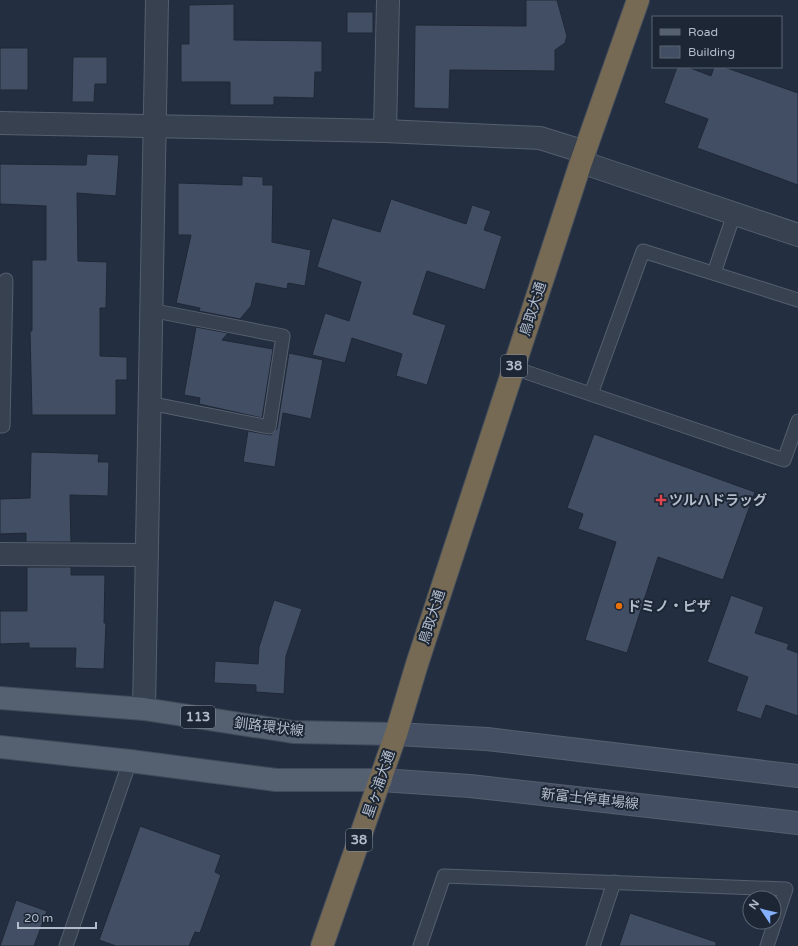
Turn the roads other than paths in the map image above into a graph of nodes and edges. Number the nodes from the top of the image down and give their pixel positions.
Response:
1 (157, 0) edge
2 (388, 0) edge
3 (638, 0) edge
4 (0, 123) edge
5 (154, 125) junction
6 (385, 131) junction
7 (583, 157) junction
8 (734, 214) junction
9 (798, 235) edge
10 (714, 273) junction
11 (6, 280) dead end
12 (798, 300) edge
13 (150, 310) junction
14 (514, 368) junction
15 (591, 394) junction
16 (149, 403) junction
17 (798, 420) edge
18 (0, 426) edge
19 (0, 554) edge
20 (146, 555) junction
21 (0, 698) edge
22 (144, 709) junction
23 (396, 734) junction
24 (0, 747) edge
25 (130, 762) junction
26 (798, 776) edge
27 (381, 780) junction
28 (798, 823) edge
29 (614, 882) junction
30 (792, 890) edge
31 (66, 946) edge
32 (322, 946) edge
33 (420, 946) edge
34 (593, 946) edge
35 (767, 946) edge

1 - 5 street
2 - 6 street
3 - 7 highway, 鳥取大通 / 38
4 - 5 street
5 - 6 street
5 - 13 street
6 - 7 street
7 - 8 street
7 - 14 highway, 鳥取大通 / 38
8 - 9 street
8 - 10 lane
10 - 12 lane
10 - 15 lane
11 - 18 lane
13 - 16 street
13 - 16 lane
14 - 15 lane
14 - 23 highway, 鳥取大通 / 38
15 - 17 lane
16 - 20 street
19 - 20 street
20 - 22 street
21 - 22 main road, 釧路環状線 / 113
22 - 23 main road, 釧路環状線 / 113
23 - 26 main road
23 - 27 highway, 星ヶ浦大通 / 38
24 - 25 main road
25 - 27 main road
25 - 31 lane
27 - 28 main road, 新富士停車場線
27 - 32 highway, 星ヶ浦大通 / 38
29 - 30 lane
29 - 33 lane
29 - 34 lane
30 - 35 lane

